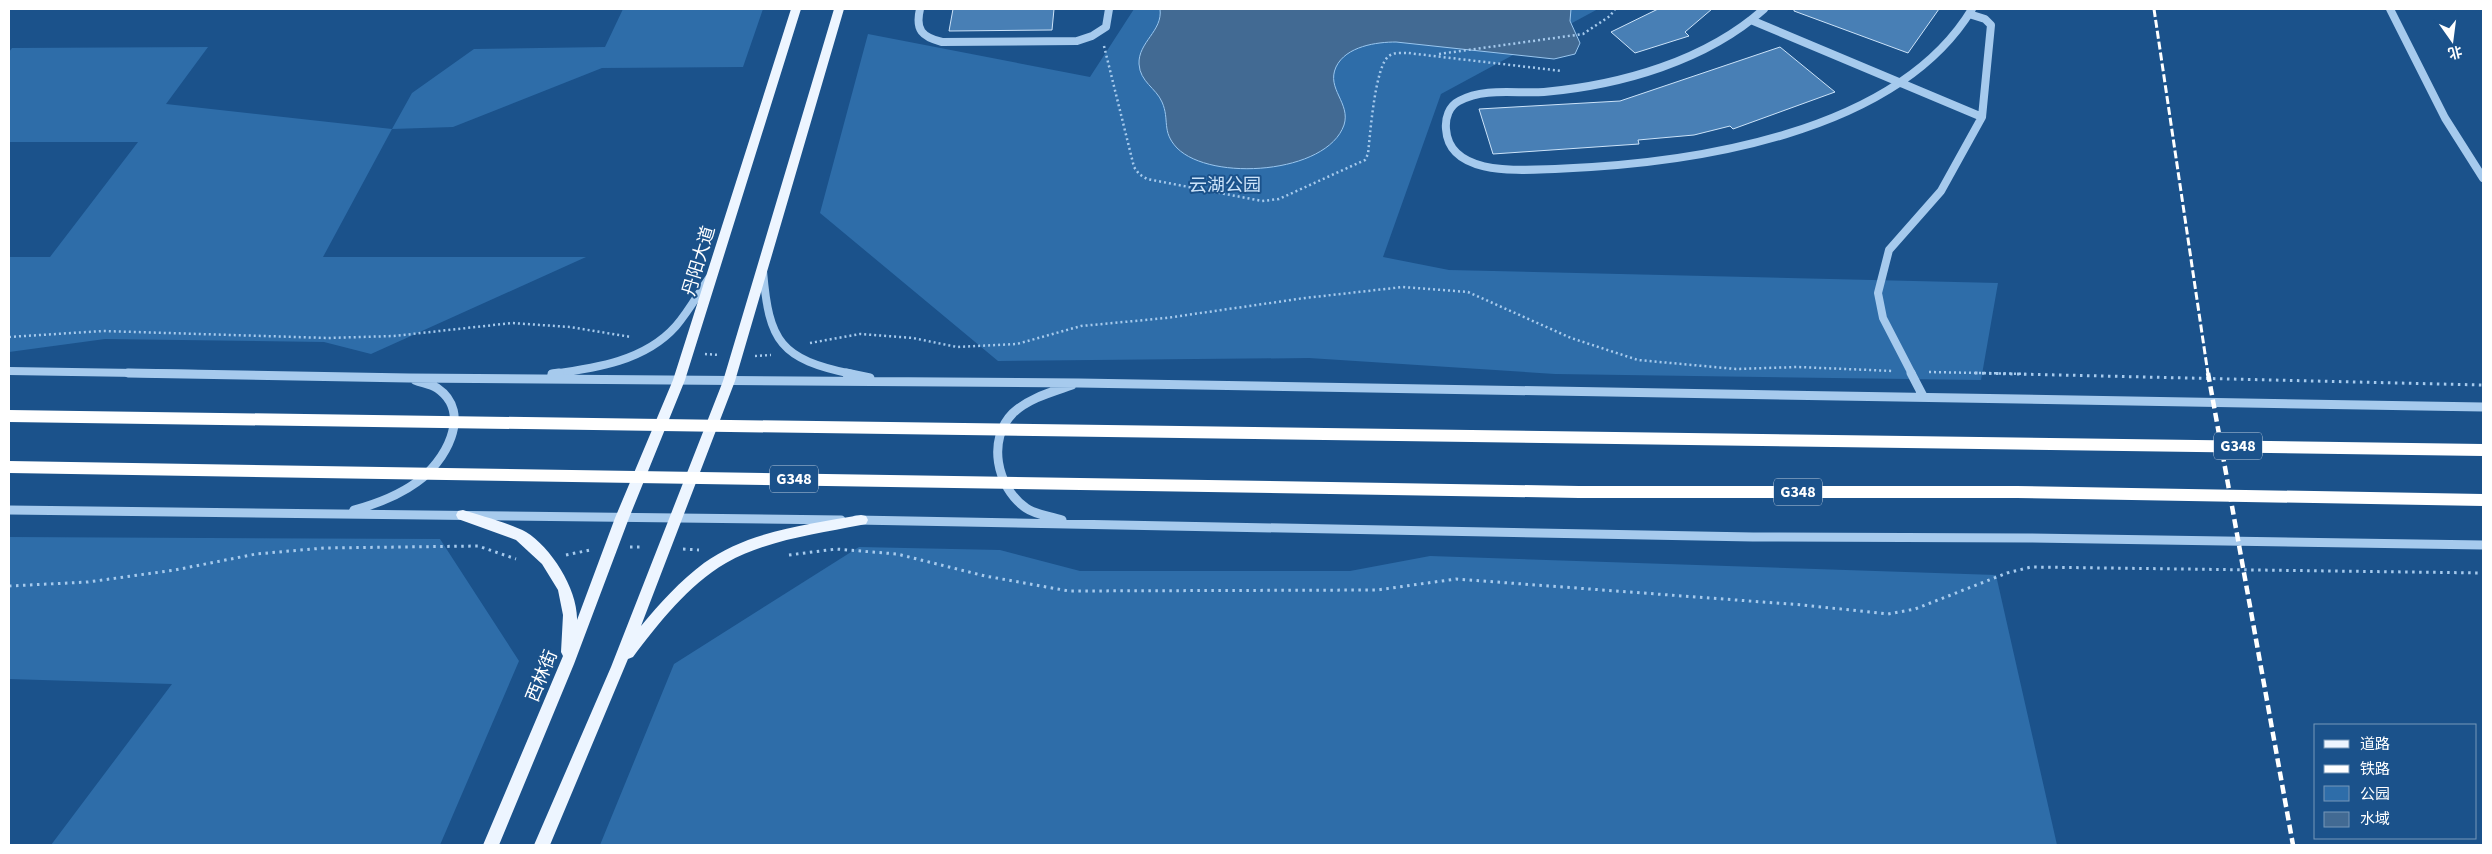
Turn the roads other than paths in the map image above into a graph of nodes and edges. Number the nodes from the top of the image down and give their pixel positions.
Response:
1 (796, 9) edge
2 (839, 9) edge
3 (920, 9) edge
4 (1109, 9) edge
5 (1764, 9) edge
6 (2390, 9) edge
7 (1971, 11) edge
8 (1751, 20) junction
9 (1899, 82) junction
10 (1982, 117) junction
11 (2483, 178) edge
12 (763, 266) junction
13 (714, 269) junction
14 (9, 371) edge
15 (409, 378) junction
16 (510, 378) junction
17 (679, 380) junction
18 (729, 381) junction
19 (887, 382) junction
20 (1079, 382) junction
21 (1923, 396) junction
22 (2483, 407) edge
23 (9, 416) edge
24 (2483, 450) edge
25 (9, 467) edge
26 (2483, 500) edge
27 (9, 510) edge
28 (344, 513) junction
29 (463, 515) junction
30 (622, 518) junction
31 (675, 520) junction
32 (861, 520) junction
33 (1069, 523) junction
34 (2483, 545) edge
35 (567, 664) junction
36 (618, 667) junction
37 (491, 845) edge
38 (542, 845) edge

1 - 13 main road, 丹阳大道
2 - 12 main road
3 - 4 street
5 - 8 street
6 - 11 street
7 - 9 street
7 - 10 street
8 - 9 street
8 - 9 street
9 - 10 street
10 - 21 street
12 - 18 main road
12 - 19 street
13 - 16 street
13 - 17 main road, 丹阳大道
14 - 15 street
15 - 16 street
15 - 28 street
16 - 17 street
17 - 18 street
17 - 30 main road, 丹阳大道
18 - 19 street
18 - 31 main road
19 - 20 street
20 - 21 street
20 - 33 street
21 - 22 street
23 - 24 highway, G348
25 - 26 highway, G348
27 - 28 street
28 - 29 street
29 - 30 street
29 - 35 main road
30 - 31 street
30 - 35 main road, 西林街
31 - 32 street
31 - 36 main road
32 - 33 street
32 - 36 main road
33 - 34 street
35 - 37 main road, 西林街
36 - 38 main road

